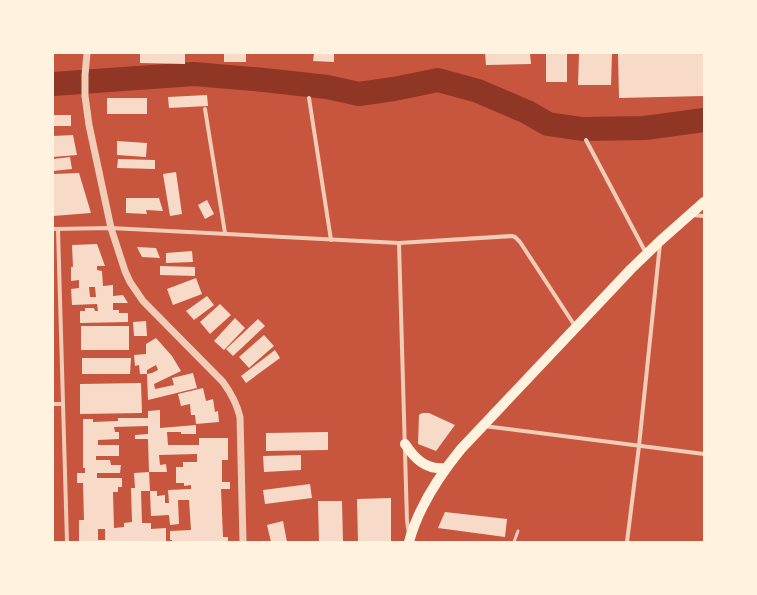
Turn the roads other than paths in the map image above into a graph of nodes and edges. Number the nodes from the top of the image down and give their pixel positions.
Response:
1 (87, 53) edge
2 (310, 98) dead end
3 (205, 109) dead end
4 (586, 140) dead end
5 (704, 202) edge
6 (690, 214) junction
7 (704, 216) edge
8 (111, 228) junction
9 (53, 229) edge
10 (58, 229) junction
11 (225, 233) junction
12 (330, 240) junction
13 (660, 241) junction
14 (399, 243) junction
15 (647, 254) junction
16 (575, 326) junction
17 (53, 404) edge
18 (63, 404) junction
19 (482, 425) junction
20 (405, 444) junction
21 (639, 446) junction
22 (704, 454) edge
23 (445, 468) junction
24 (518, 531) dead end
25 (409, 540) edge
26 (67, 542) edge
27 (243, 542) edge
28 (514, 542) edge
29 (627, 542) edge

1 - 8 street
2 - 12 street
3 - 11 street
4 - 15 street
5 - 6 main road
6 - 7 street
6 - 13 main road
8 - 10 street
8 - 11 street
8 - 27 street
9 - 10 street
10 - 18 street
11 - 12 street
12 - 14 street
13 - 15 main road
13 - 21 street
14 - 16 street
14 - 20 street
15 - 16 main road
16 - 19 main road
17 - 18 street
18 - 26 street
19 - 21 street
19 - 23 main road
20 - 23 main road
20 - 25 street
21 - 22 street
21 - 29 street
23 - 25 main road
24 - 28 lane

